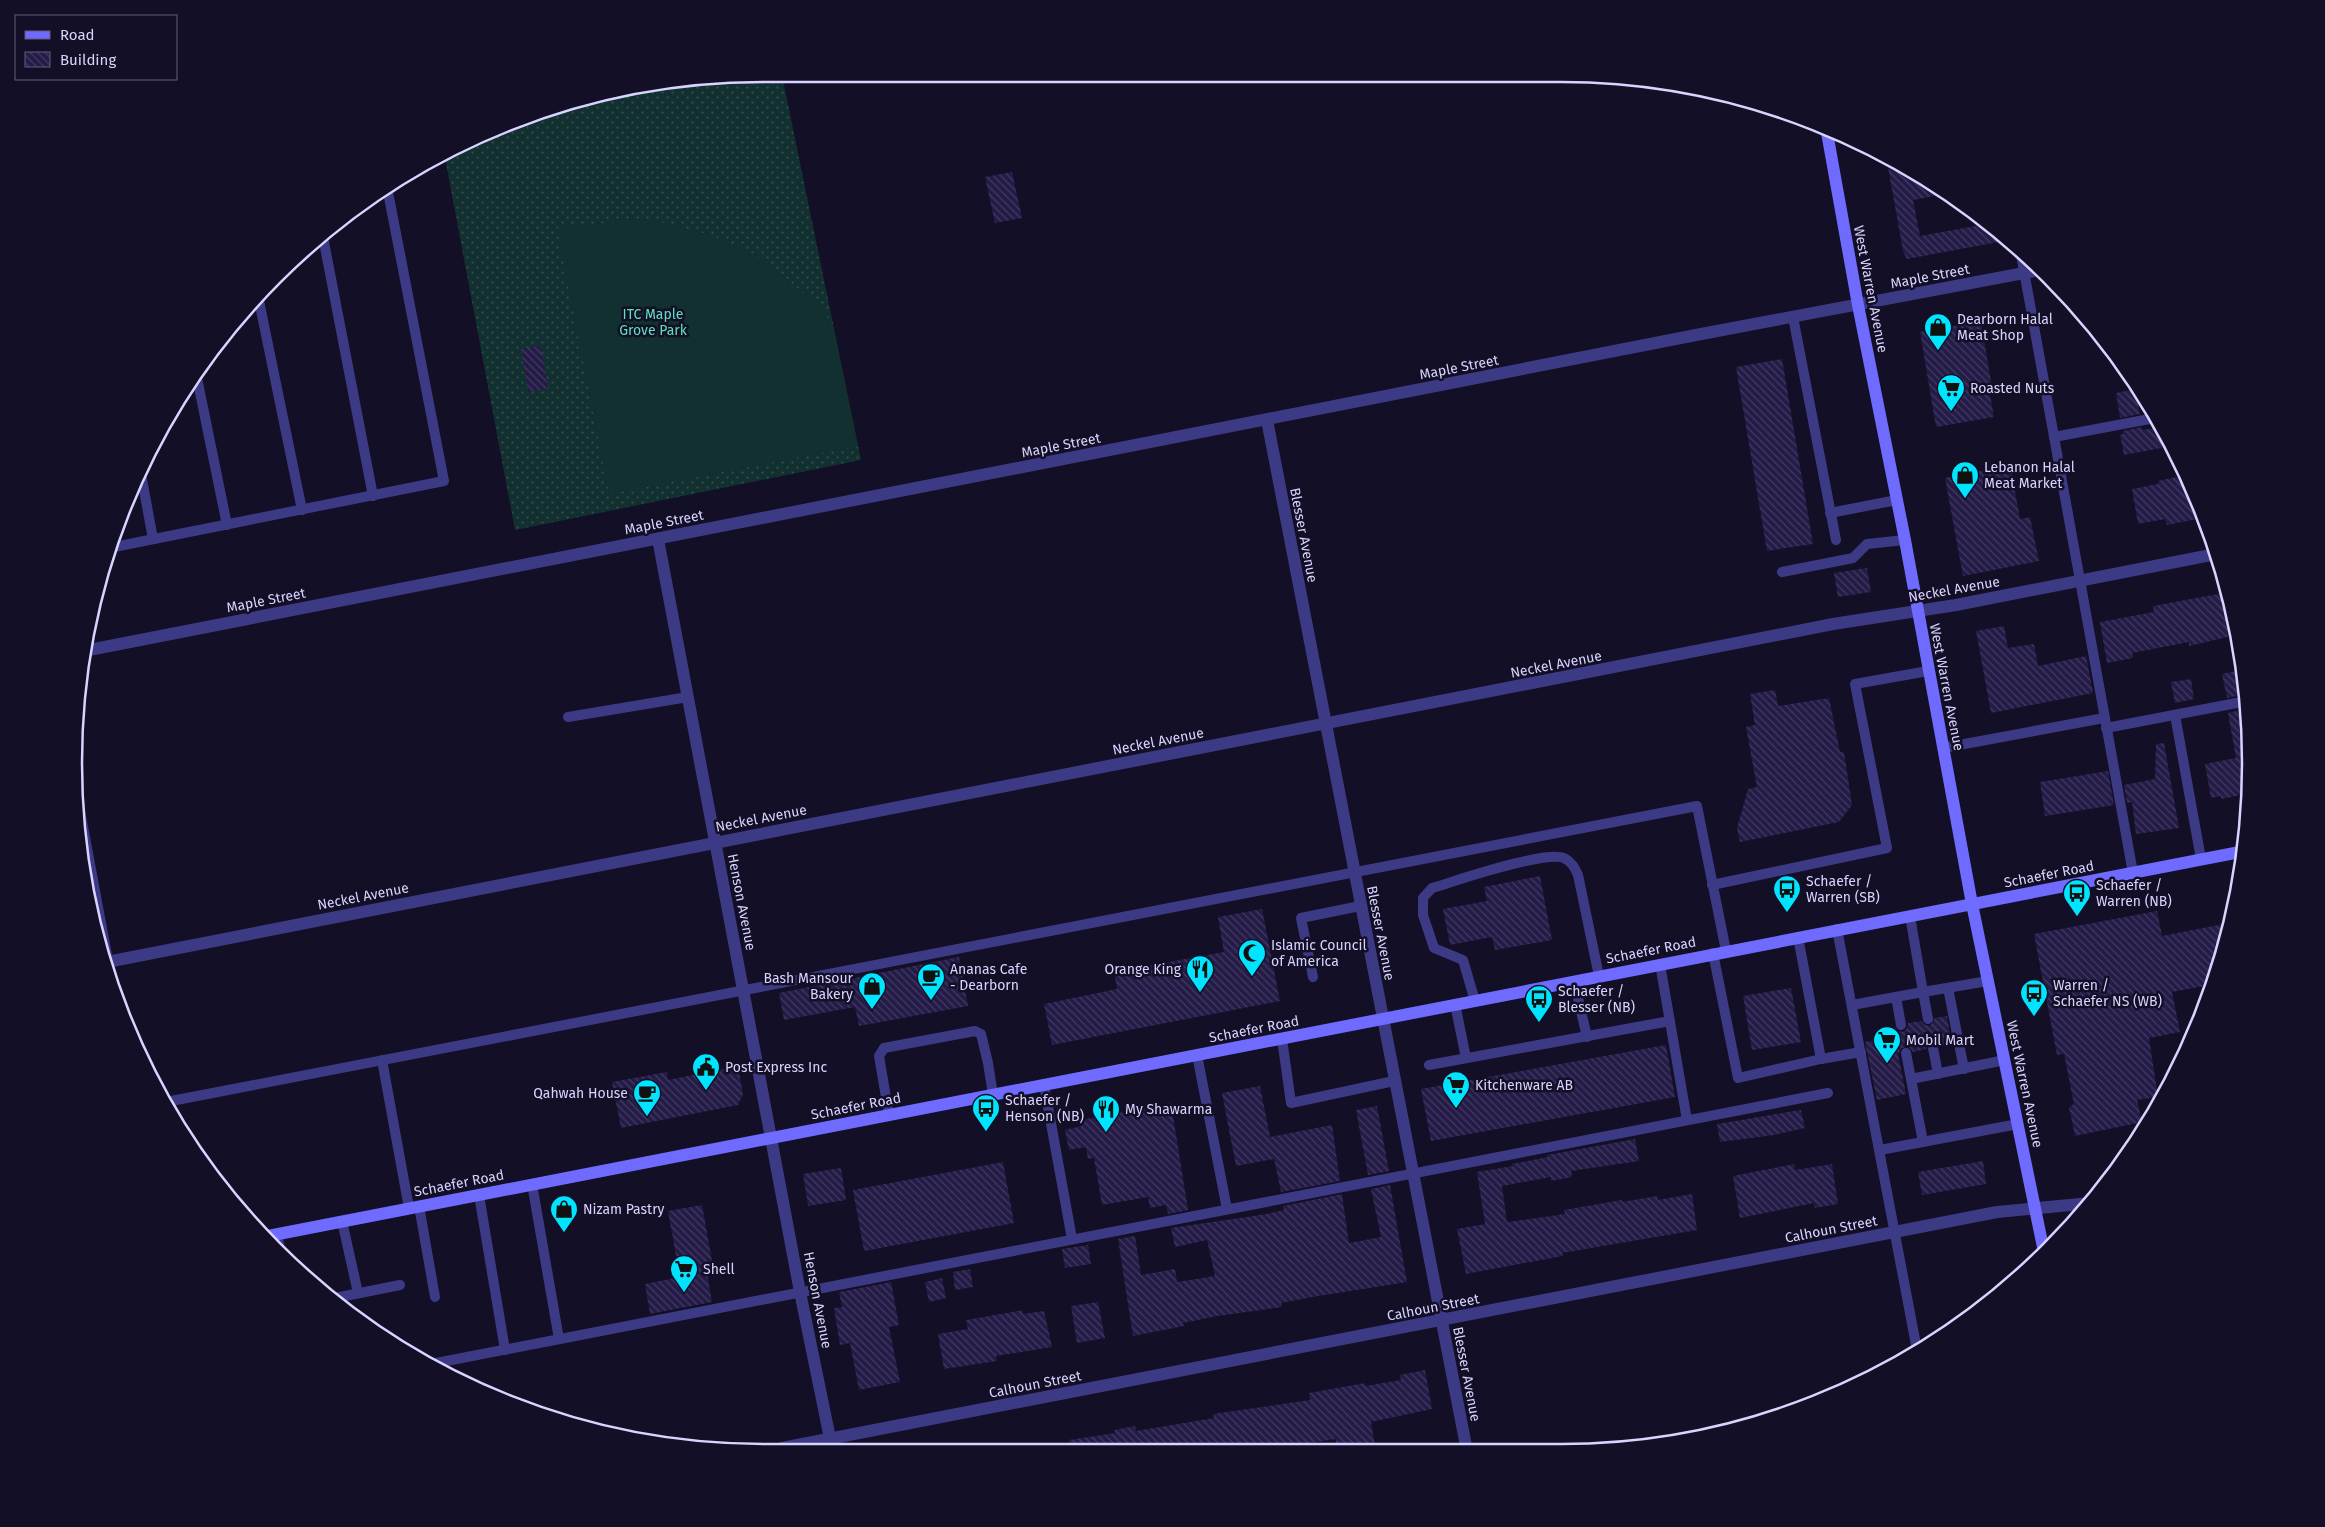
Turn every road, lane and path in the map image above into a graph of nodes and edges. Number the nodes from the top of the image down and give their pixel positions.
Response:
1 (1828, 137) edge
2 (389, 195) edge
3 (324, 243) edge
4 (2023, 262) edge
5 (2032, 272) edge
6 (2025, 273) junction
7 (260, 305) edge
8 (1858, 305) junction
9 (1793, 317) junction
10 (198, 383) edge
11 (2149, 419) edge
12 (1267, 420) junction
13 (2054, 437) junction
14 (143, 484) edge
15 (373, 496) junction
16 (1897, 500) junction
17 (302, 510) junction
18 (1830, 513) junction
19 (226, 524) junction
20 (153, 539) junction
21 (658, 539) junction
22 (1836, 540) dead end
23 (1905, 540) junction
24 (119, 546) edge
25 (2209, 555) edge
26 (1782, 572) dead end
27 (2079, 580) junction
28 (1917, 611) junction
29 (93, 649) edge
30 (1928, 671) junction
31 (688, 697) junction
32 (2239, 702) edge
33 (2175, 715) junction
34 (568, 718) dead end
35 (2105, 723) junction
36 (1325, 724) junction
37 (1943, 748) junction
38 (716, 842) junction
39 (2237, 853) edge
40 (2201, 859) junction
41 (1354, 872) junction
42 (2133, 873) junction
43 (1712, 885) junction
44 (1972, 904) junction
45 (1360, 906) junction
46 (1910, 916) junction
47 (1837, 929) junction
48 (1798, 937) junction
49 (1726, 951) junction
50 (1713, 954) junction
51 (112, 961) edge
52 (1660, 964) junction
53 (1600, 976) junction
54 (1313, 977) dead end
55 (1574, 981) junction
56 (1988, 981) junction
57 (1948, 988) junction
58 (743, 989) junction
59 (1923, 992) junction
60 (1896, 997) junction
61 (1474, 1001) junction
62 (1455, 1004) junction
63 (1852, 1005) junction
64 (1382, 1019) junction
65 (1928, 1020) dead end
66 (1670, 1022) junction
67 (1901, 1025) dead end
68 (1587, 1037) junction
69 (1282, 1038) junction
70 (1933, 1048) dead end
71 (1861, 1052) junction
72 (1906, 1053) dead end
73 (1197, 1055) junction
74 (1466, 1058) junction
75 (1821, 1059) junction
76 (382, 1060) junction
77 (2005, 1060) junction
78 (1429, 1065) dead end
79 (1964, 1069) junction
80 (1938, 1074) junction
81 (1911, 1079) junction
82 (1394, 1081) junction
83 (1044, 1085) junction
84 (1828, 1093) dead end
85 (993, 1095) junction
86 (172, 1101) edge
87 (889, 1115) junction
88 (1687, 1120) junction
89 (2018, 1124) junction
90 (771, 1138) junction
91 (1923, 1142) junction
92 (1880, 1150) junction
93 (1412, 1174) junction
94 (532, 1184) junction
95 (479, 1195) junction
96 (2081, 1204) edge
97 (414, 1207) junction
98 (1227, 1209) junction
99 (2036, 1209) junction
100 (342, 1221) junction
101 (1895, 1232) junction
102 (273, 1235) edge
103 (1072, 1239) junction
104 (2043, 1245) edge
105 (400, 1285) dead end
106 (800, 1292) junction
107 (358, 1293) junction
108 (339, 1296) edge
109 (435, 1297) dead end
110 (1441, 1320) junction
111 (559, 1339) junction
112 (1916, 1345) edge
113 (505, 1350) junction
114 (440, 1362) edge
115 (831, 1443) edge
116 (1466, 1444) edge

1 - 8 main road, West Warren Avenue
2 - 15 lane
3 - 15 lane
4 - 6 lane
5 - 6 street, Maple Street
6 - 8 street, Maple Street
6 - 13 lane
7 - 17 lane
8 - 9 street, Maple Street
8 - 16 main road, West Warren Avenue
9 - 12 street, Maple Street
9 - 18 lane
10 - 19 lane
11 - 13 lane
12 - 21 street, Maple Street
12 - 36 street, Blesser Avenue
13 - 27 lane
14 - 20 lane
15 - 17 lane
16 - 18 lane
16 - 23 main road, West Warren Avenue
17 - 19 lane
18 - 22 lane
19 - 20 lane
20 - 24 lane
21 - 29 street, Maple Street
21 - 31 street, Henson Avenue
23 - 26 lane
23 - 28 main road, West Warren Avenue
25 - 27 street, Neckel Avenue
27 - 28 street, Neckel Avenue
27 - 35 lane
28 - 30 main road, West Warren Avenue
28 - 36 street, Neckel Avenue
30 - 37 main road, West Warren Avenue
30 - 43 lane
31 - 34 lane
31 - 38 street, Henson Avenue
32 - 33 lane
33 - 35 lane
33 - 40 lane
35 - 37 lane
35 - 42 lane
36 - 38 street, Neckel Avenue
36 - 41 street, Blesser Avenue
37 - 44 main road, West Warren Avenue
38 - 51 street, Neckel Avenue
38 - 58 street, Henson Avenue
39 - 40 main road, Schaefer Road
40 - 42 main road, Schaefer Road
41 - 43 lane
41 - 45 street, Blesser Avenue
41 - 58 lane
42 - 44 main road, Schaefer Road
43 - 49 lane
44 - 46 main road, Schaefer Road
44 - 56 main road, West Warren Avenue
45 - 54 lane
45 - 64 street, Blesser Avenue
46 - 47 main road, Schaefer Road
46 - 59 lane
47 - 48 main road, Schaefer Road
47 - 63 lane
48 - 49 main road, Schaefer Road
48 - 75 lane
49 - 50 main road, Schaefer Road
50 - 52 main road, Schaefer Road
50 - 75 lane
52 - 53 main road, Schaefer Road
52 - 66 lane
53 - 55 main road, Schaefer Road
53 - 61 lane
55 - 61 main road, Schaefer Road
55 - 68 lane
56 - 57 lane
56 - 77 main road, West Warren Avenue
57 - 59 lane
57 - 79 lane
58 - 76 lane
58 - 90 street, Henson Avenue
59 - 60 lane
59 - 65 lane
60 - 63 lane
60 - 67 lane
61 - 62 main road, Schaefer Road
62 - 64 main road, Schaefer Road
62 - 74 lane
63 - 71 lane
64 - 69 main road, Schaefer Road
64 - 82 street, Blesser Avenue
66 - 68 lane
66 - 88 lane
68 - 74 lane
69 - 73 main road, Schaefer Road
69 - 82 lane
70 - 80 lane
71 - 75 lane
71 - 92 lane
72 - 81 lane
73 - 83 main road, Schaefer Road
73 - 98 lane
74 - 78 lane
76 - 86 lane
76 - 97 lane
77 - 79 lane
77 - 89 main road, West Warren Avenue
79 - 80 lane
80 - 81 lane
81 - 91 lane
82 - 93 street, Blesser Avenue
83 - 85 main road, Schaefer Road
83 - 103 lane
84 - 88 lane
85 - 87 main road, Schaefer Road
85 - 87 lane
87 - 90 main road, Schaefer Road
88 - 93 lane
89 - 91 lane
89 - 99 main road, West Warren Avenue
90 - 94 main road, Schaefer Road
90 - 106 street, Henson Avenue
91 - 92 lane
92 - 101 lane
93 - 98 lane
93 - 110 street, Blesser Avenue
94 - 95 main road, Schaefer Road
94 - 111 lane
95 - 97 main road, Schaefer Road
95 - 113 lane
96 - 99 street, Calhoun Street
97 - 100 main road, Schaefer Road
97 - 109 lane
98 - 103 lane
99 - 101 street, Calhoun Street
99 - 104 main road, West Warren Avenue
100 - 102 main road, Schaefer Road
100 - 107 lane
101 - 110 street, Calhoun Street
101 - 112 lane
103 - 106 lane
105 - 107 lane
106 - 111 lane
106 - 115 street, Henson Avenue
107 - 108 lane
110 - 115 street, Calhoun Street
110 - 116 street, Blesser Avenue
111 - 113 lane
113 - 114 lane

